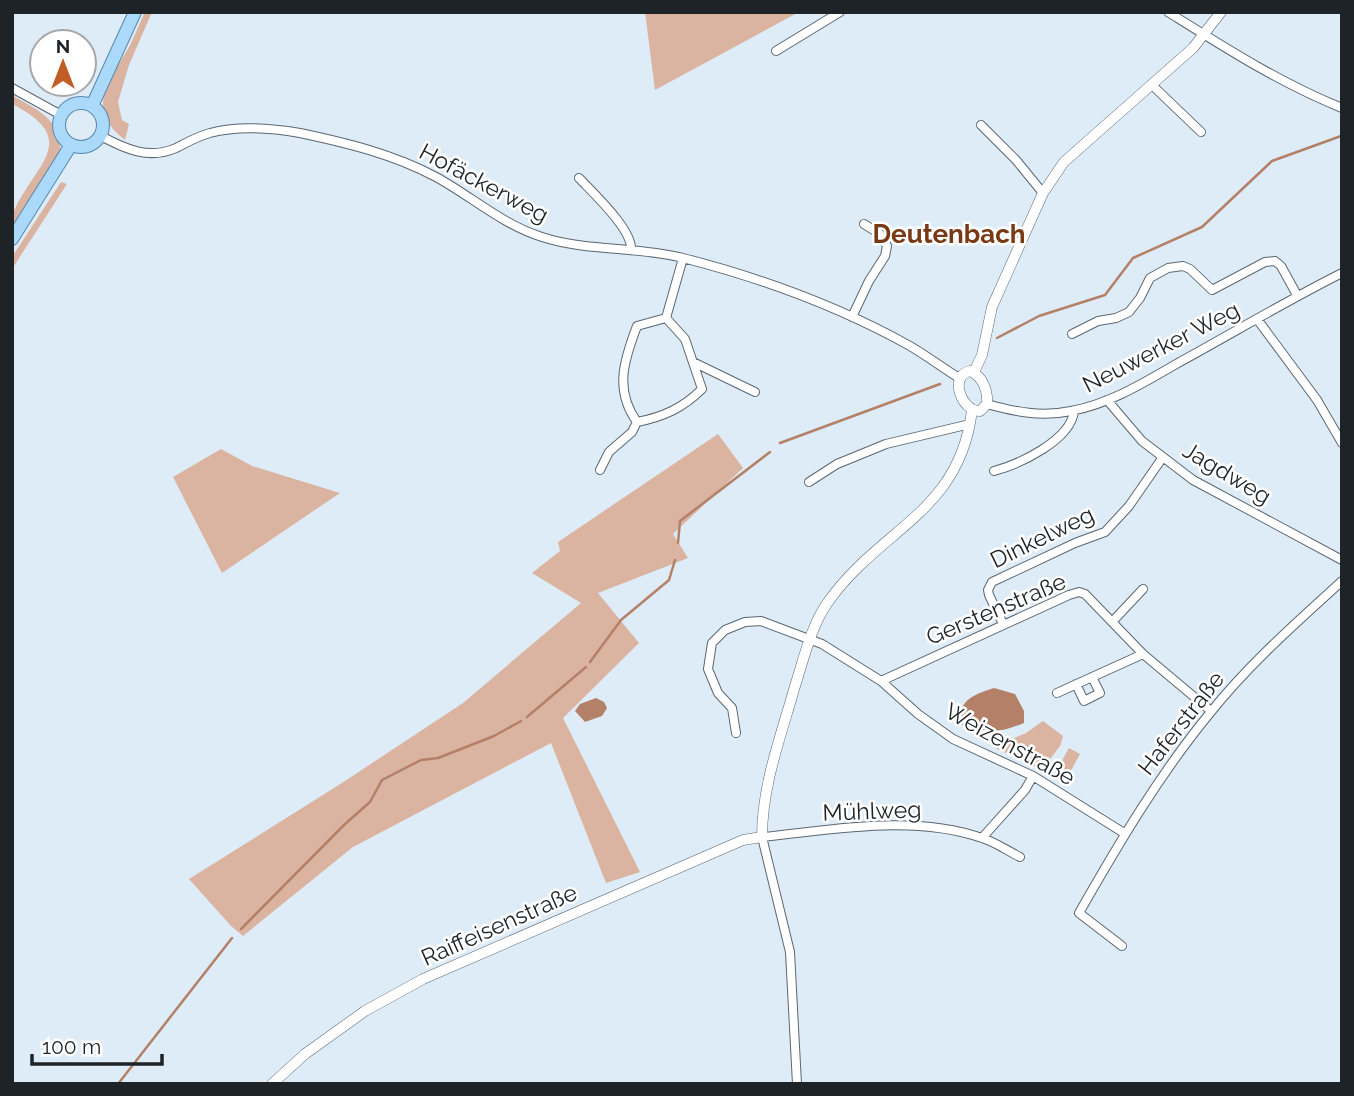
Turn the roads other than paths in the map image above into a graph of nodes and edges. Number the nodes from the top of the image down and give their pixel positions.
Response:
1 (135, 12) edge
2 (840, 12) edge
3 (1168, 12) edge
4 (1222, 12) edge
5 (1205, 36) junction
6 (776, 51) dead end
7 (1153, 86) junction
8 (12, 88) edge
9 (92, 106) junction
10 (1342, 108) edge
11 (61, 115) junction
12 (981, 125) dead end
13 (1201, 132) dead end
14 (101, 136) junction
15 (71, 145) junction
16 (579, 178) dead end
17 (1043, 193) junction
18 (864, 224) dead end
19 (12, 239) edge
20 (631, 250) junction
21 (683, 258) junction
22 (1342, 273) edge
23 (1297, 295) junction
24 (666, 317) junction
25 (852, 317) junction
26 (1257, 319) junction
27 (1072, 334) dead end
28 (692, 362) junction
29 (974, 372) junction
30 (960, 378) junction
31 (755, 392) dead end
32 (1107, 400) junction
33 (987, 404) junction
34 (972, 411) junction
35 (1074, 411) junction
36 (637, 422) junction
37 (970, 424) junction
38 (1342, 443) edge
39 (1163, 457) junction
40 (600, 470) dead end
41 (995, 471) dead end
42 (809, 482) dead end
43 (1342, 561) edge
44 (1342, 581) edge
45 (1143, 589) dead end
46 (1112, 622) junction
47 (1003, 624) junction
48 (809, 640) junction
49 (1143, 654) junction
50 (1092, 677) junction
51 (881, 681) junction
52 (1076, 684) junction
53 (1056, 693) dead end
54 (1211, 711) junction
55 (736, 733) dead end
56 (1033, 776) junction
57 (1124, 833) junction
58 (762, 837) junction
59 (982, 838) junction
60 (1020, 857) dead end
61 (1122, 946) dead end
62 (272, 1084) edge
63 (797, 1084) edge

1 - 9 main road
2 - 6 street
3 - 5 street
4 - 5 street
5 - 7 street
5 - 10 street
7 - 13 street
7 - 17 street
8 - 11 street
9 - 11 main road
9 - 14 main road
11 - 15 main road
12 - 17 street
14 - 15 main road
14 - 20 street, Hofäckerweg
15 - 19 main road
16 - 20 street
17 - 29 street
18 - 25 street
20 - 21 street, Hofäckerweg
21 - 24 street
21 - 25 street, Hofäckerweg
22 - 23 street, Neuwerker Weg
23 - 26 street, Neuwerker Weg
23 - 27 street
24 - 28 street
24 - 36 street
25 - 30 street, Hofäckerweg
26 - 32 street, Neuwerker Weg
26 - 38 street
28 - 31 street
28 - 36 street
29 - 30 street
29 - 33 street
30 - 34 street
32 - 35 street, Neuwerker Weg
32 - 39 street, Jagdweg
33 - 34 street
33 - 35 street, Neuwerker Weg
34 - 37 street
35 - 41 street
36 - 40 street
37 - 42 street
37 - 48 street
39 - 43 street, Jagdweg
39 - 47 street, Dinkelweg
44 - 54 street, Haferstraße
45 - 46 street
46 - 47 street, Gerstenstraße
46 - 49 street, Gerstenstraße
47 - 51 street, Gerstenstraße
48 - 51 street, Weizenstraße
48 - 55 street, Weizenstraße
48 - 58 street
49 - 50 street
49 - 54 street, Gerstenstraße
50 - 52 street
50 - 52 street
51 - 56 street, Weizenstraße
52 - 53 street
54 - 57 street, Haferstraße
56 - 57 street, Weizenstraße
56 - 59 street
57 - 61 street, Haferstraße
58 - 59 street, Mühlweg
58 - 62 street, Raiffeisenstraße
58 - 63 street
59 - 60 street, Mühlweg

